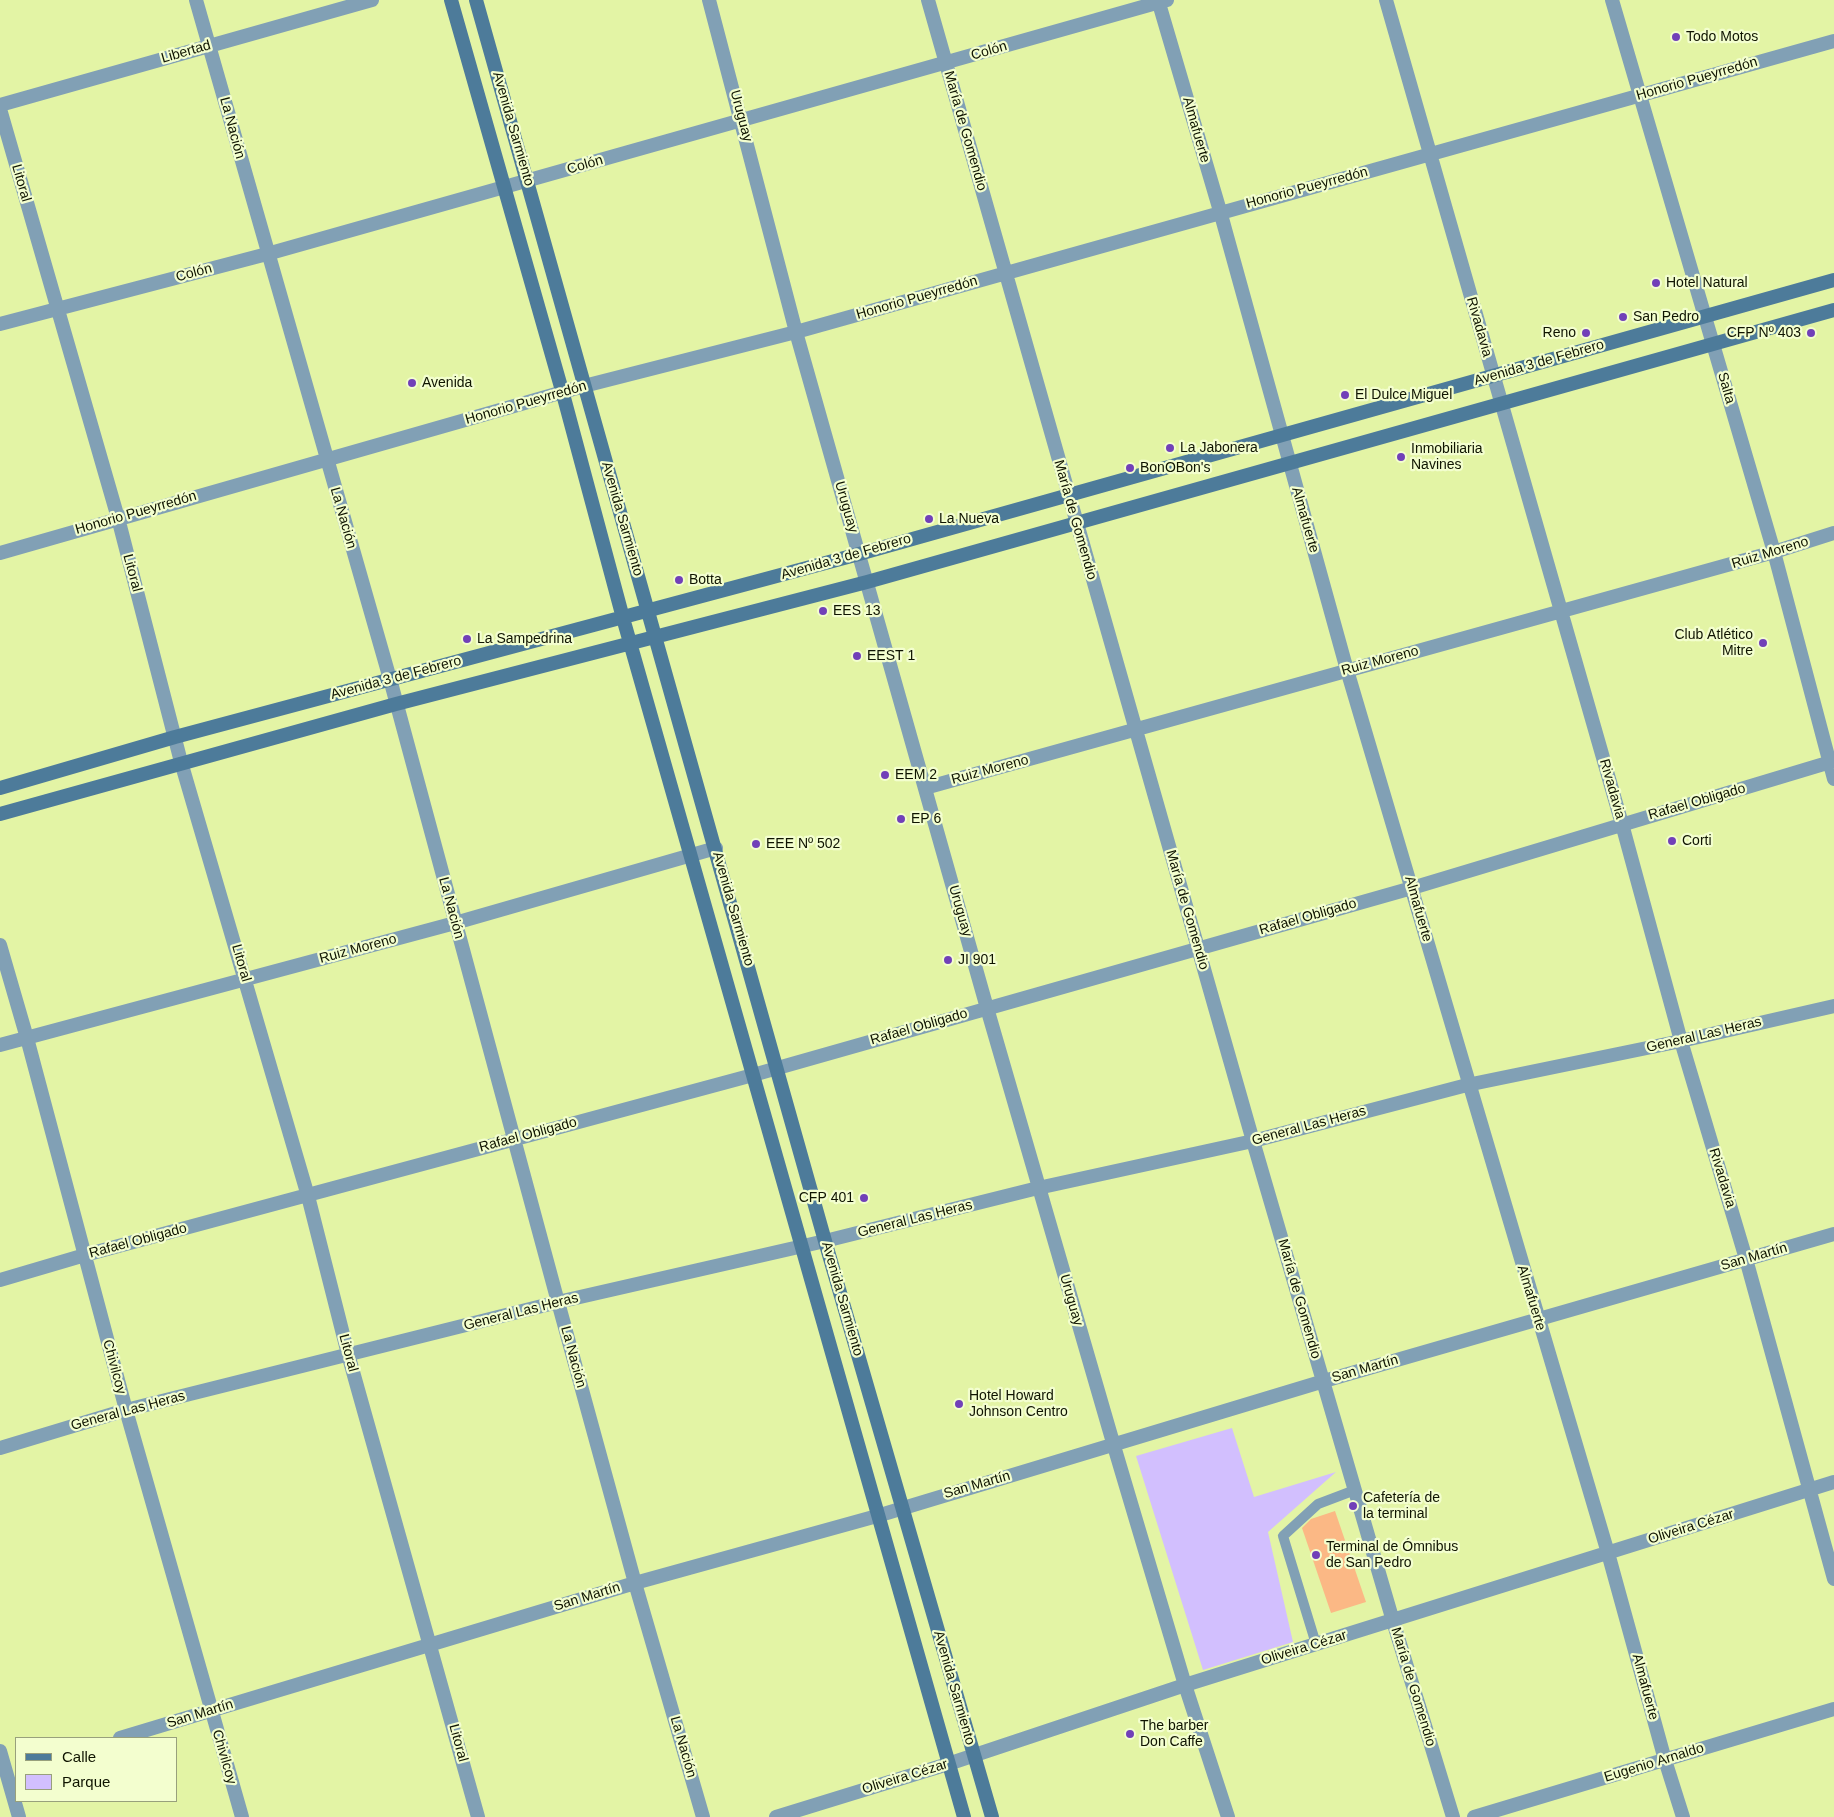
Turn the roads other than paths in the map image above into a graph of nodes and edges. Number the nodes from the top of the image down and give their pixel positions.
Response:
1 (196, 0) edge
2 (372, 0) edge
3 (451, 0) edge
4 (476, 0) edge
5 (709, 0) edge
6 (928, 0) edge
7 (1386, 0) edge
8 (1612, 0) edge
9 (1161, 1) edge
10 (1834, 41) edge
11 (209, 45) junction
12 (946, 63) junction
13 (1640, 95) junction
14 (0, 105) edge
15 (0, 109) edge
16 (742, 120) junction
17 (1430, 154) junction
18 (528, 182) junction
19 (504, 187) junction
20 (1220, 211) junction
21 (267, 254) junction
22 (1006, 273) junction
23 (1834, 280) edge
24 (56, 310) junction
25 (1834, 310) edge
26 (1706, 316) junction
27 (0, 324) edge
28 (796, 332) junction
29 (1713, 343) junction
30 (1493, 376) junction
31 (584, 386) junction
32 (563, 394) junction
33 (1501, 403) junction
34 (1282, 434) junction
35 (326, 460) junction
36 (1288, 462) junction
37 (1068, 495) junction
38 (118, 518) junction
39 (1075, 523) junction
40 (1834, 533) edge
41 (1774, 552) junction
42 (0, 553) edge
43 (859, 554) junction
44 (867, 582) junction
45 (648, 612) junction
46 (1560, 612) junction
47 (623, 618) junction
48 (654, 637) junction
49 (631, 642) junction
50 (1346, 670) junction
51 (390, 679) junction
52 (396, 704) junction
53 (1135, 730) junction
54 (175, 737) junction
55 (181, 762) junction
56 (1832, 762) edge
57 (1834, 779) edge
58 (0, 788) edge
59 (925, 788) junction
60 (0, 814) edge
61 (1622, 824) junction
62 (716, 848) junction
63 (692, 855) junction
64 (1412, 888) junction
65 (455, 923) junction
66 (0, 945) edge
67 (1198, 948) junction
68 (245, 979) junction
69 (1834, 1006) edge
70 (987, 1008) junction
71 (27, 1038) junction
72 (1681, 1041) junction
73 (0, 1046) edge
74 (778, 1067) junction
75 (753, 1075) junction
76 (1468, 1085) junction
77 (515, 1138) junction
78 (1253, 1141) junction
79 (1038, 1188) junction
80 (308, 1196) junction
81 (1834, 1234) edge
82 (825, 1241) junction
83 (802, 1245) junction
84 (85, 1255) junction
85 (1746, 1259) junction
86 (0, 1280) edge
87 (558, 1302) junction
88 (1537, 1320) junction
89 (348, 1354) junction
90 (1324, 1381) junction
91 (126, 1410) junction
92 (1114, 1446) junction
93 (0, 1448) edge
94 (1834, 1482) edge
95 (1355, 1490) junction
96 (1809, 1490) junction
97 (901, 1507) junction
98 (878, 1516) junction
99 (1608, 1553) junction
100 (1834, 1579) edge
101 (635, 1583) junction
102 (1393, 1621) junction
103 (430, 1644) junction
104 (1316, 1644) junction
105 (1185, 1685) junction
106 (1834, 1709) edge
107 (211, 1711) junction
108 (123, 1737) edge
109 (0, 1751) edge
110 (974, 1755) junction
111 (1665, 1760) junction
112 (948, 1764) junction
113 (7, 1772) edge
114 (19, 1817) edge
115 (242, 1817) edge
116 (478, 1817) edge
117 (703, 1817) edge
118 (776, 1817) edge
119 (964, 1817) edge
120 (992, 1817) edge
121 (1228, 1817) edge
122 (1453, 1817) edge
123 (1474, 1817) edge
124 (1683, 1817) edge

1 - 11 street, La Nación
2 - 11 street, Libertad
3 - 19 main road, Avenida Sarmiento
4 - 18 main road, Avenida Sarmiento
5 - 16 street, Uruguay
6 - 12 street, María de Gomendio
7 - 17 street, Rivadavia
8 - 13 street, Salta
9 - 12 street, Colón
9 - 20 street, Almafuerte
10 - 13 street, Honorio Pueyrredón
11 - 14 street, Libertad
11 - 21 street, La Nación
12 - 16 street, Colón
12 - 22 street, María de Gomendio
13 - 17 street, Honorio Pueyrredón
13 - 26 street, Salta
15 - 24 street, Litoral
16 - 18 street, Colón
16 - 28 street, Uruguay
17 - 20 street, Honorio Pueyrredón
17 - 30 street, Rivadavia
18 - 19 street, Colón
18 - 31 main road, Avenida Sarmiento
19 - 21 street, Colón
19 - 32 main road, Avenida Sarmiento
20 - 22 street, Honorio Pueyrredón
20 - 34 street, Almafuerte
21 - 24 street, Colón
21 - 35 street, La Nación
22 - 28 street, Honorio Pueyrredón
22 - 37 street, María de Gomendio
23 - 26 main road, Avenida 3 de Febrero
24 - 27 street, Colón
24 - 38 street, Litoral
25 - 29 main road, Avenida 3 de Febrero
26 - 29 street, Salta
26 - 30 main road, Avenida 3 de Febrero
28 - 31 street, Honorio Pueyrredón
28 - 43 street, Uruguay
29 - 33 main road, Avenida 3 de Febrero
29 - 41 street, Salta
30 - 33 street, Rivadavia
30 - 34 main road, Avenida 3 de Febrero
31 - 32 street, Honorio Pueyrredón
31 - 45 main road, Avenida Sarmiento
32 - 35 street, Honorio Pueyrredón
32 - 47 main road, Avenida Sarmiento
33 - 36 main road, Avenida 3 de Febrero
33 - 46 street, Rivadavia
34 - 36 street, Almafuerte
34 - 37 main road, Avenida 3 de Febrero
35 - 38 street, Honorio Pueyrredón
35 - 51 street, La Nación
36 - 39 main road, Avenida 3 de Febrero
36 - 50 street, Almafuerte
37 - 39 street, María de Gomendio
37 - 43 main road, Avenida 3 de Febrero
38 - 42 street, Honorio Pueyrredón
38 - 54 street, Litoral
39 - 44 main road, Avenida 3 de Febrero
39 - 53 street, María de Gomendio
40 - 41 street, Ruiz Moreno
41 - 46 street, Ruiz Moreno
41 - 56 street, Salta
43 - 44 street, Uruguay
43 - 45 main road, Avenida 3 de Febrero
44 - 48 main road, Avenida 3 de Febrero
44 - 59 street, Uruguay
45 - 47 main road, Avenida 3 de Febrero
45 - 48 main road, Avenida Sarmiento
46 - 50 street, Ruiz Moreno
46 - 61 street, Rivadavia
47 - 49 main road, Avenida Sarmiento
47 - 51 main road, Avenida 3 de Febrero
48 - 49 main road, Avenida 3 de Febrero
48 - 62 main road, Avenida Sarmiento
49 - 52 main road, Avenida 3 de Febrero
49 - 63 main road, Avenida Sarmiento
50 - 53 street, Ruiz Moreno
50 - 64 street, Almafuerte
51 - 52 street, La Nación
51 - 54 main road, Avenida 3 de Febrero
52 - 55 main road, Avenida 3 de Febrero
52 - 65 street, La Nación
53 - 59 street, Ruiz Moreno
53 - 67 street, María de Gomendio
54 - 55 street, Litoral
54 - 58 main road, Avenida 3 de Febrero
55 - 60 main road, Avenida 3 de Febrero
55 - 68 street, Litoral
56 - 57 street, Salta
56 - 61 street, Rafael Obligado
59 - 70 street, Uruguay
61 - 64 street, Rafael Obligado
61 - 72 street, Rivadavia
62 - 63 street, Ruiz Moreno
62 - 74 main road, Avenida Sarmiento
63 - 65 street, Ruiz Moreno
63 - 75 main road, Avenida Sarmiento
64 - 67 street, Rafael Obligado
64 - 76 street, Almafuerte
65 - 68 street, Ruiz Moreno
65 - 77 street, La Nación
66 - 71 street, Chivilcoy
67 - 70 street, Rafael Obligado
67 - 78 street, María de Gomendio
68 - 71 street, Ruiz Moreno
68 - 80 street, Litoral
69 - 72 street, General Las Heras
70 - 74 street, Rafael Obligado
70 - 79 street, Uruguay
71 - 73 street, Ruiz Moreno
71 - 84 street, Chivilcoy
72 - 76 street, General Las Heras
72 - 85 street, Rivadavia
74 - 75 street, Rafael Obligado
74 - 82 main road, Avenida Sarmiento
75 - 77 street, Rafael Obligado
75 - 83 main road, Avenida Sarmiento
76 - 78 street, General Las Heras
76 - 88 street, Almafuerte
77 - 80 street, Rafael Obligado
77 - 87 street, La Nación
78 - 79 street, General Las Heras
78 - 90 street, María de Gomendio
79 - 82 street, General Las Heras
79 - 92 street, Uruguay
80 - 84 street, Rafael Obligado
80 - 89 street, Litoral
81 - 85 street, San Martín
82 - 83 street, General Las Heras
82 - 97 main road, Avenida Sarmiento
83 - 87 street, General Las Heras
83 - 98 main road, Avenida Sarmiento
84 - 86 street, Rafael Obligado
84 - 91 street, Chivilcoy
85 - 88 street, San Martín
85 - 96 street, Rivadavia
87 - 89 street, General Las Heras
87 - 101 street, La Nación
88 - 90 street, San Martín
88 - 99 street, Almafuerte
89 - 91 street, General Las Heras
89 - 103 street, Litoral
90 - 92 street, San Martín
90 - 95 street, María de Gomendio
91 - 93 street, General Las Heras
91 - 107 street, Chivilcoy
92 - 97 street, San Martín
92 - 105 street, Uruguay
94 - 96 street, Oliveira Cézar
95 - 102 street, María de Gomendio
95 - 104 lane
96 - 99 street, Oliveira Cézar
96 - 100 street, Rivadavia
97 - 98 street, San Martín
97 - 110 main road, Avenida Sarmiento
98 - 101 street, San Martín
98 - 112 main road, Avenida Sarmiento
99 - 102 street, Oliveira Cézar
99 - 111 street, Almafuerte
101 - 103 street, San Martín
101 - 117 street, La Nación
102 - 104 street, Oliveira Cézar
102 - 122 street, María de Gomendio
103 - 107 street, San Martín
103 - 116 street, Litoral
104 - 105 street, Oliveira Cézar
105 - 110 street, Oliveira Cézar
105 - 121 street, Uruguay
106 - 111 street, Eugenio Arnaldo
107 - 108 street, San Martín
107 - 115 street, Chivilcoy
109 - 113 street
110 - 112 street, Oliveira Cézar
110 - 120 main road, Avenida Sarmiento
111 - 123 street, Eugenio Arnaldo
111 - 124 street, Almafuerte
112 - 118 street, Oliveira Cézar
112 - 119 main road, Avenida Sarmiento
113 - 114 street

